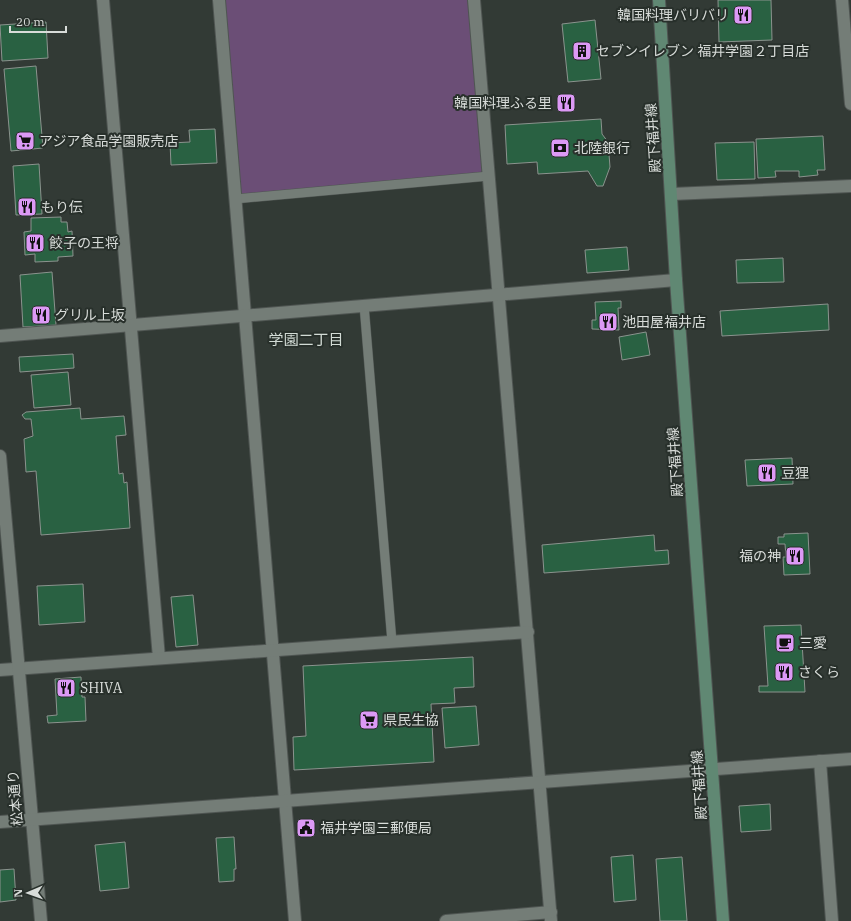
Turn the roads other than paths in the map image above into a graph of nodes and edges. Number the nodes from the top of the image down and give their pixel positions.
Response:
1 (103, 0) edge
2 (219, 0) edge
3 (474, 0) edge
4 (659, 0) edge
5 (842, 0) edge
6 (849, 64) edge
7 (851, 104) edge
8 (489, 176) junction
9 (851, 186) edge
10 (672, 194) junction
11 (235, 199) junction
12 (676, 280) junction
13 (499, 294) junction
14 (364, 305) junction
15 (244, 314) junction
16 (131, 324) junction
17 (0, 336) edge
18 (0, 456) edge
19 (528, 632) junction
20 (392, 642) junction
21 (272, 650) junction
22 (159, 658) junction
23 (19, 668) junction
24 (0, 670) edge
25 (851, 759) edge
26 (820, 761) junction
27 (713, 769) junction
28 (541, 782) junction
29 (284, 802) junction
30 (33, 820) junction
31 (0, 822) edge
32 (551, 917) edge
33 (41, 921) edge
34 (295, 921) edge
35 (446, 921) edge
36 (723, 921) edge
37 (832, 921) edge

1 - 16 street
2 - 11 street
3 - 8 street
4 - 10 main road, 殿下福井線
5 - 6 street
6 - 7 street
8 - 11 lane
8 - 13 street
9 - 10 street
10 - 12 main road, 殿下福井線
11 - 15 street
12 - 13 street
12 - 27 main road, 殿下福井線
13 - 14 street
13 - 19 street
14 - 15 street
14 - 20 lane
15 - 16 street
15 - 21 street
16 - 17 street
16 - 22 street
18 - 23 street, 松本通り
19 - 20 street
19 - 28 street
20 - 21 street
21 - 22 street
21 - 29 street
22 - 23 street
23 - 24 street
23 - 30 street, 松本通り
25 - 26 street
26 - 27 street
26 - 37 street
27 - 28 street
27 - 36 main road, 殿下福井線
28 - 29 street
28 - 32 street
29 - 30 street
29 - 34 street
30 - 31 street
30 - 33 street, 松本通り
32 - 35 street

